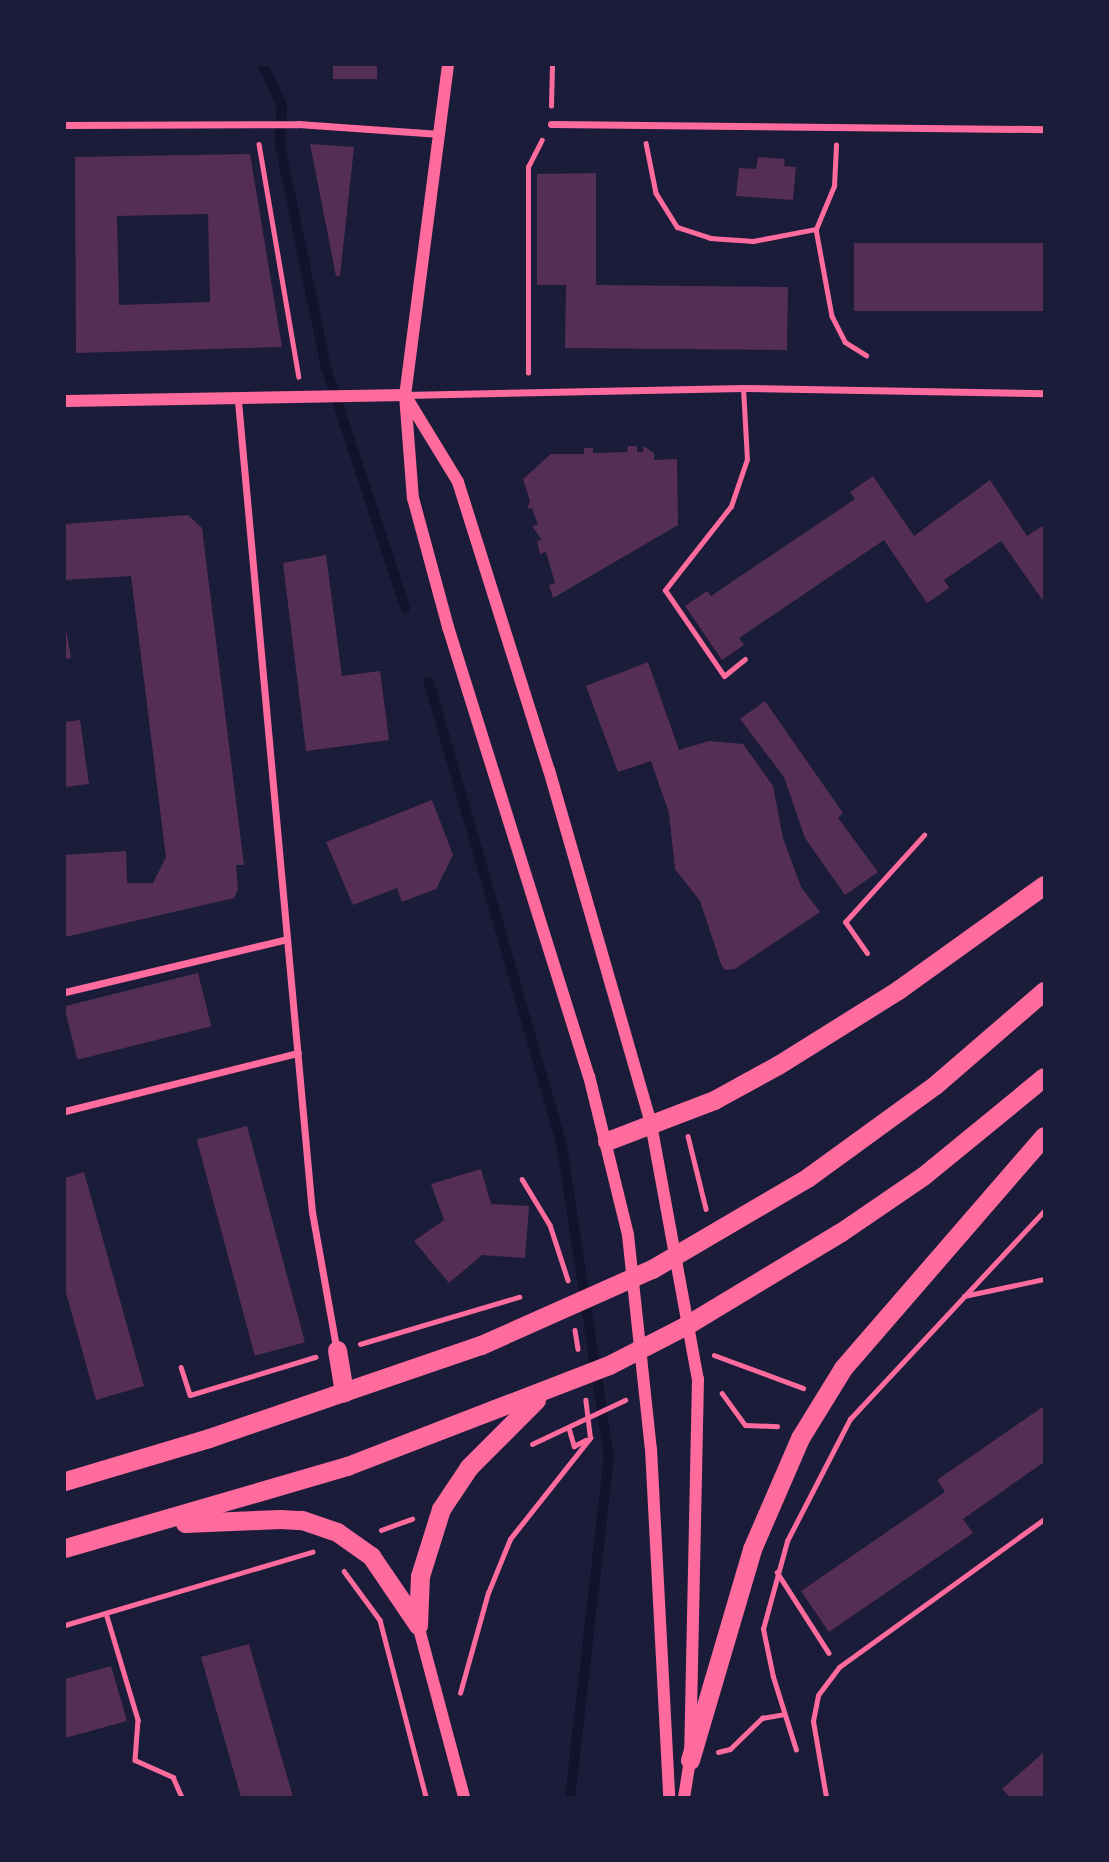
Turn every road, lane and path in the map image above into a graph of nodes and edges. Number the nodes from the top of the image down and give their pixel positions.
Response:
1 (448, 65) edge
2 (552, 65) edge
3 (260, 124) junction
4 (551, 124) junction
5 (642, 124) junction
6 (65, 125) edge
7 (837, 127) junction
8 (1044, 129) edge
9 (440, 134) junction
10 (816, 229) junction
11 (866, 355) dead end
12 (298, 357) dead end
13 (743, 388) junction
14 (528, 391) junction
15 (1044, 393) edge
16 (405, 396) junction
17 (65, 401) edge
18 (238, 401) junction
19 (745, 659) dead end
20 (924, 835) dead end
21 (1044, 885) edge
22 (287, 939) junction
23 (867, 953) dead end
24 (1044, 991) edge
25 (65, 992) edge
26 (298, 1052) junction
27 (1044, 1077) edge
28 (714, 1100) junction
29 (65, 1111) edge
30 (651, 1124) junction
31 (1044, 1136) edge
32 (607, 1141) junction
33 (522, 1179) dead end
34 (706, 1211) dead end
35 (1044, 1211) edge
36 (567, 1276) dead end
37 (1044, 1279) edge
38 (963, 1296) junction
39 (521, 1297) dead end
40 (337, 1350) junction
41 (718, 1353) dead end
42 (181, 1367) dead end
43 (698, 1379) junction
44 (344, 1392) junction
45 (543, 1393) junction
46 (824, 1399) junction
47 (850, 1419) junction
48 (785, 1424) dead end
49 (569, 1428) dead end
50 (65, 1480) edge
51 (440, 1509) junction
52 (1044, 1519) edge
53 (149, 1524) junction
54 (353, 1540) junction
55 (65, 1548) edge
56 (313, 1552) junction
57 (323, 1558) dead end
58 (333, 1564) dead end
59 (776, 1571) junction
60 (106, 1613) junction
61 (65, 1625) edge
62 (418, 1625) junction
63 (839, 1667) junction
64 (785, 1714) junction
65 (447, 1738) junction
66 (690, 1760) junction
67 (799, 1760) dead end
68 (182, 1797) edge
69 (426, 1797) edge
70 (464, 1797) edge
71 (669, 1797) edge
72 (684, 1797) edge
73 (826, 1797) edge

1 - 9 street
2 - 4 path
3 - 6 street
3 - 9 street
3 - 12 path
4 - 5 street
4 - 14 path
5 - 7 street
5 - 10 path
7 - 8 street
7 - 10 path
9 - 16 street
10 - 11 path
13 - 14 street
13 - 15 street
13 - 19 lane
14 - 16 street
16 - 18 street
16 - 30 street
16 - 32 street
17 - 18 street
18 - 22 street
20 - 23 lane
21 - 28 highway
22 - 25 street
22 - 26 street
24 - 44 highway
26 - 29 street
26 - 40 street
27 - 45 highway
28 - 30 highway
28 - 34 path
30 - 32 highway
30 - 43 street
31 - 46 highway
32 - 71 street
33 - 36 path
35 - 38 path
37 - 38 path
38 - 47 path
39 - 40 path
40 - 42 path
40 - 44 highway
41 - 46 path
43 - 48 path
43 - 66 street
44 - 50 highway
45 - 51 highway
45 - 53 highway
46 - 47 path
46 - 66 highway
47 - 59 path
49 - 65 path
51 - 54 path
51 - 62 highway
52 - 63 lane
53 - 54 highway
53 - 55 highway
54 - 56 path
54 - 62 highway
56 - 57 path
56 - 60 path
58 - 69 path
59 - 63 path
59 - 64 path
60 - 61 path
60 - 68 path
62 - 65 street
63 - 73 lane
64 - 66 path
64 - 67 path
65 - 70 street
66 - 72 street

